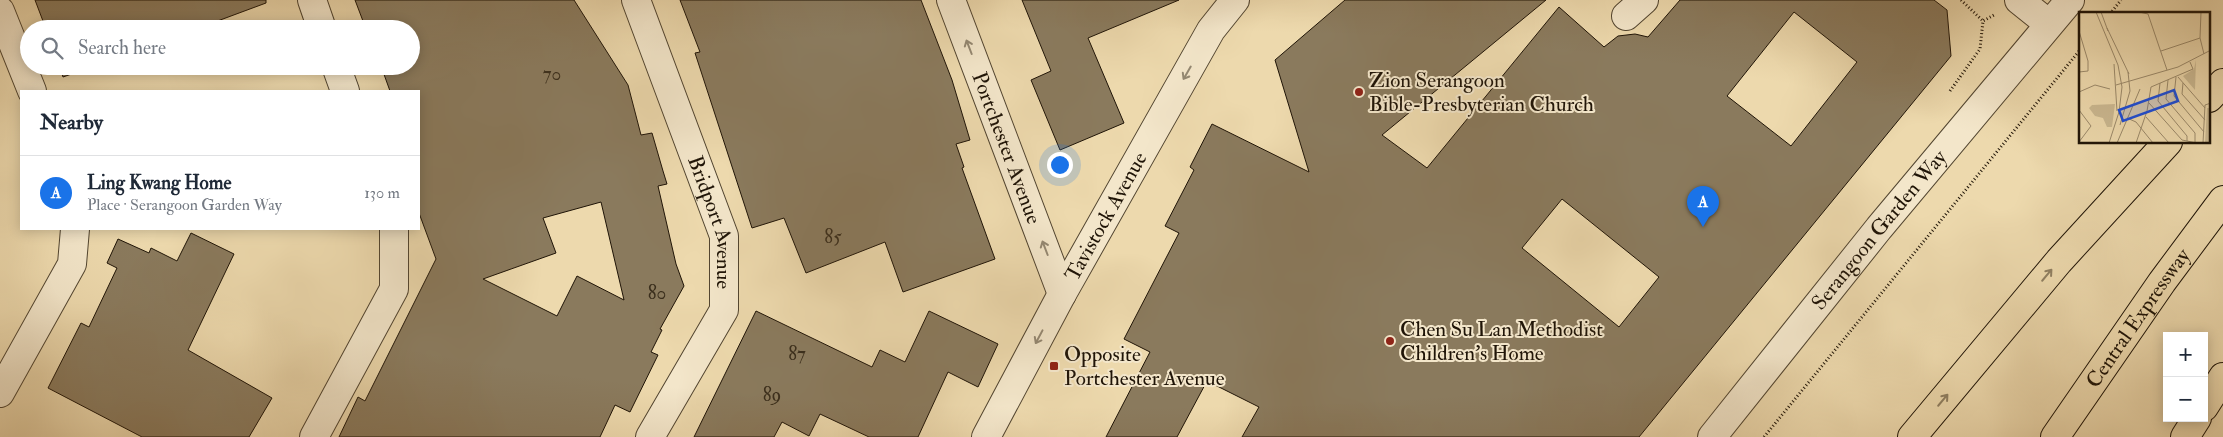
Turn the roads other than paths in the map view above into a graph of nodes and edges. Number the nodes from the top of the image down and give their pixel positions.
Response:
1 (312, 0) edge
2 (636, 0) edge
3 (951, 0) edge
4 (1234, 0) edge
5 (2019, 0) edge
6 (2070, 0) edge
7 (0, 12) edge
8 (319, 20) edge
9 (2049, 24) junction
10 (20, 61) edge
11 (26, 75) edge
12 (339, 75) edge
13 (2223, 83) edge
14 (32, 90) edge
15 (345, 90) edge
16 (2210, 97) edge
17 (2166, 144) edge
18 (2223, 200) edge
19 (75, 230) edge
20 (394, 230) edge
21 (1062, 294) junction
22 (2223, 377) edge
23 (0, 393) edge
24 (2208, 401) edge
25 (2194, 422) edge
26 (314, 437) edge
27 (650, 437) edge
28 (986, 437) edge
29 (1712, 437) edge
30 (1912, 437) edge
31 (2055, 437) edge
32 (2185, 437) edge

1 - 8 street
2 - 27 street, Bridport Avenue
21 -> 3 street, Portchester Avenue
4 -> 21 street, Tavistock Avenue
5 - 9 street
6 - 9 street, Serangoon Garden Way
7 - 10 street
9 - 29 street, Serangoon Garden Way
11 - 14 street
12 - 15 street
13 - 16 highway
30 -> 17 highway
18 - 31 highway, Central Expressway
19 - 23 street
20 - 26 street
21 -> 28 street, Tavistock Avenue
22 - 24 highway
25 - 32 highway

